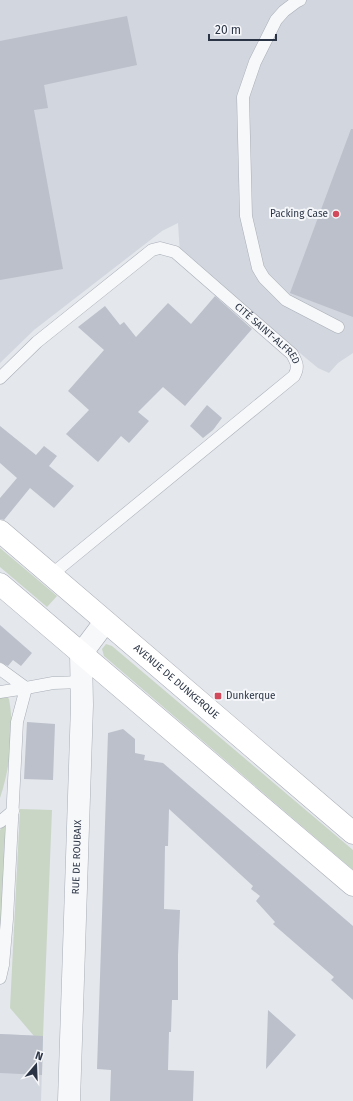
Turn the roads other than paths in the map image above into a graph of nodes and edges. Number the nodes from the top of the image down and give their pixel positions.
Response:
1 (300, 0) edge
2 (338, 327) dead end
3 (0, 378) edge
4 (0, 531) edge
5 (51, 575) junction
6 (0, 584) edge
7 (105, 622) junction
8 (81, 654) junction
9 (0, 669) edge
10 (82, 682) junction
11 (26, 688) junction
12 (0, 692) edge
13 (13, 811) junction
14 (0, 822) edge
15 (353, 833) edge
16 (353, 885) edge
17 (0, 978) edge
18 (69, 1101) edge

1 - 2 lane
3 - 5 lane, CITÉ SAINT-ALFRED
4 - 5 main road, AVENUE DE DUNKERQUE
5 - 7 main road, AVENUE DE DUNKERQUE
6 - 8 main road
7 - 8 street
7 - 15 main road, AVENUE DE DUNKERQUE
8 - 10 street, RUE DE ROUBAIX
8 - 16 main road
9 - 11 lane
10 - 11 lane
10 - 18 street, RUE DE ROUBAIX
11 - 12 lane
11 - 13 lane
13 - 14 lane
13 - 17 lane

